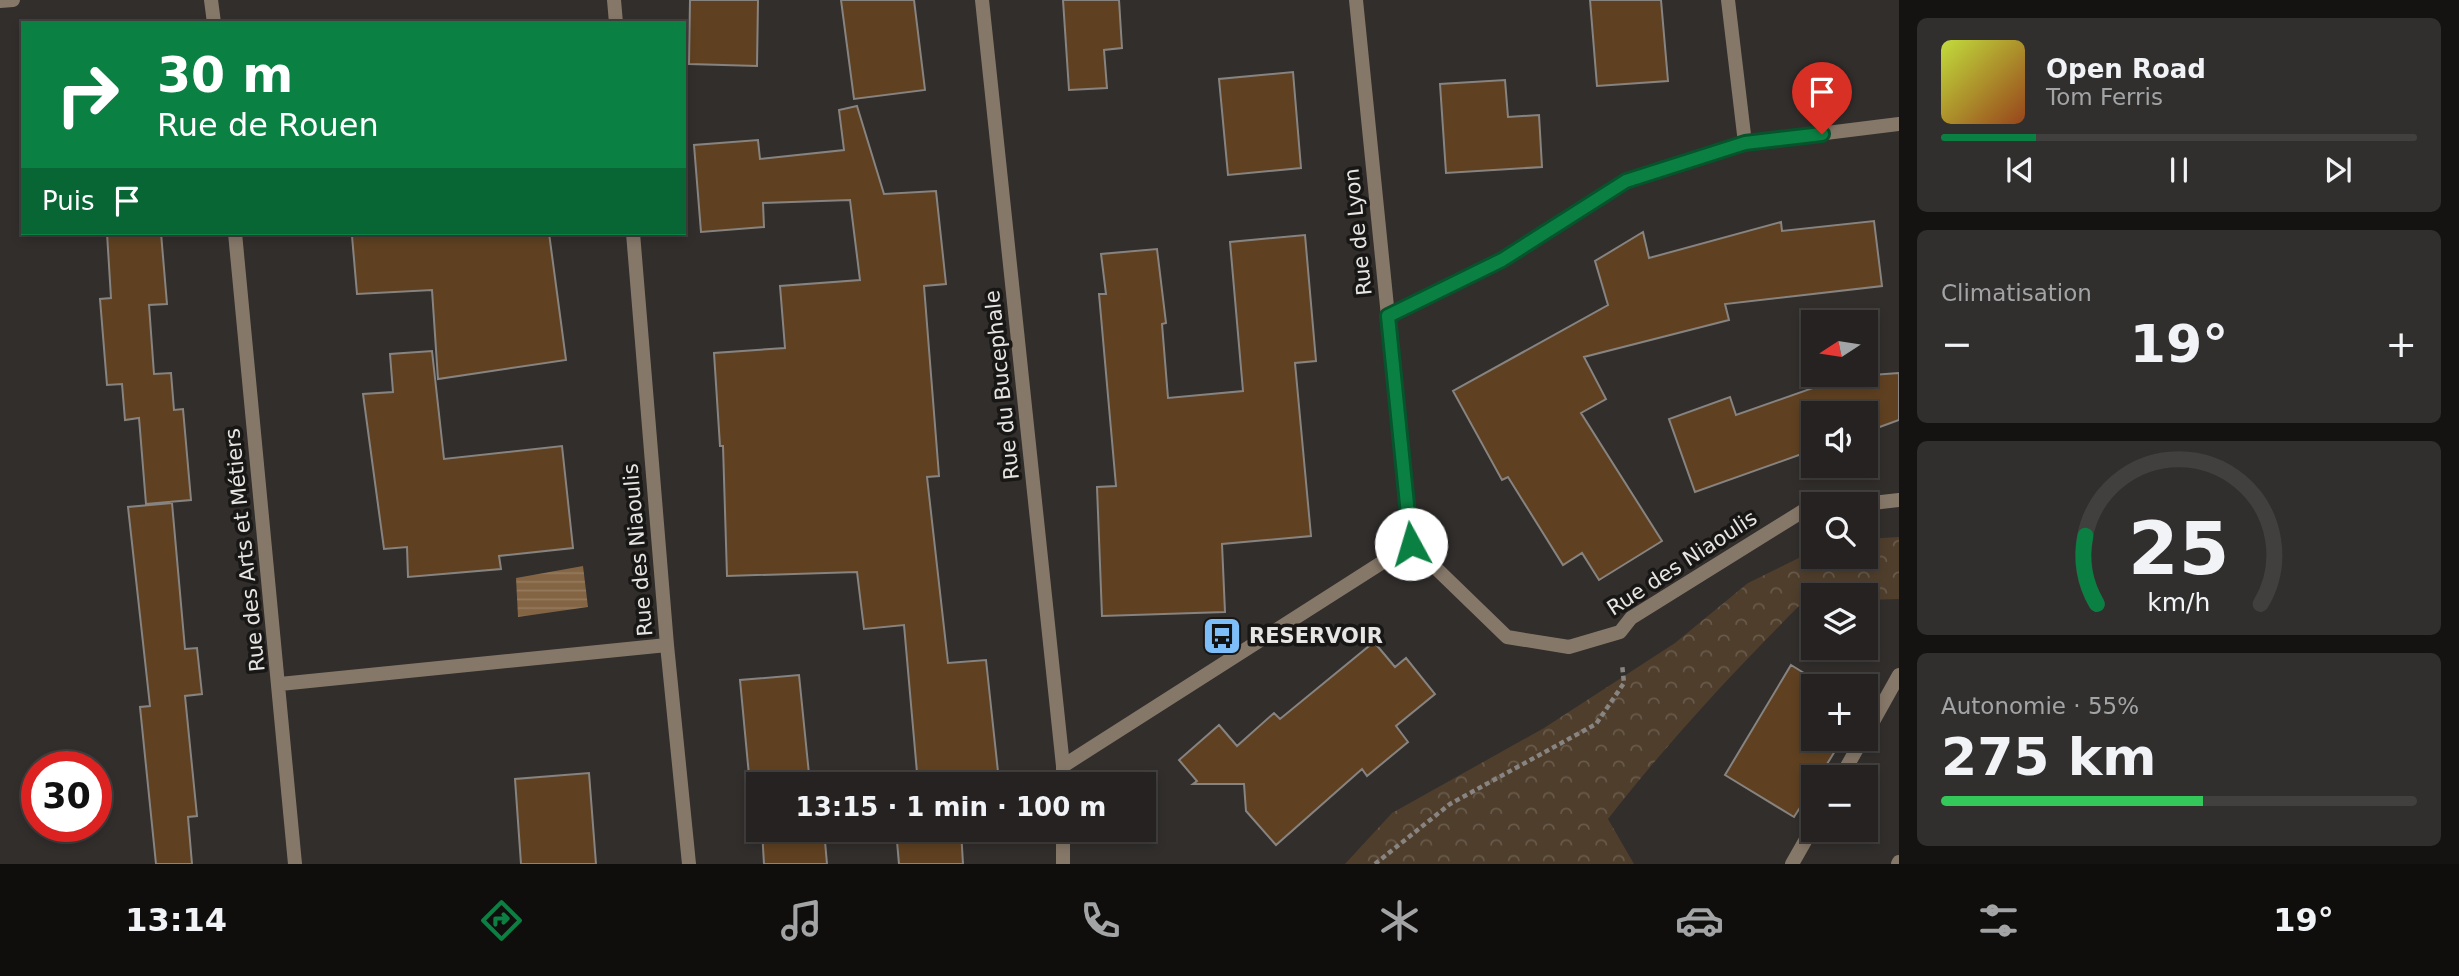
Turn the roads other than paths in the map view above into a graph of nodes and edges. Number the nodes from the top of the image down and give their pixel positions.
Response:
1 (13, 0) edge
2 (211, 0) edge
3 (614, 0) edge
4 (982, 0) edge
5 (1356, 0) edge
6 (1728, 0) edge
7 (0, 1) edge
8 (214, 21) edge
9 (616, 21) edge
10 (1899, 124) edge
11 (1745, 143) junction
12 (235, 235) edge
13 (633, 235) edge
14 (1388, 316) junction
15 (1899, 500) edge
16 (1878, 502) edge
17 (1801, 512) edge
18 (1411, 544) junction
19 (667, 645) junction
20 (1899, 675) edge
21 (280, 684) junction
22 (1878, 712) edge
23 (1063, 766) junction
24 (1063, 772) edge
25 (1063, 842) edge
26 (1804, 842) edge
27 (295, 864) edge
28 (689, 864) edge
29 (1063, 864) edge
30 (1792, 864) edge

1 - 7 street
2 - 8 street
3 - 9 street
4 - 23 street, Rue du Bucephale
5 - 14 street, Rue de Lyon
6 - 11 street
10 - 11 street
11 - 14 street
12 - 21 street, Rue des Arts et Métiers
13 - 19 street, Rue des Niaoulis
14 - 18 street, Rue de Lyon
15 - 16 street
17 - 18 street, Rue des Niaoulis
18 - 23 street
19 - 21 street
19 - 28 street, Rue des Niaoulis
20 - 22 street
21 - 27 street, Rue des Arts et Métiers
23 - 24 street
25 - 29 street
26 - 30 street

